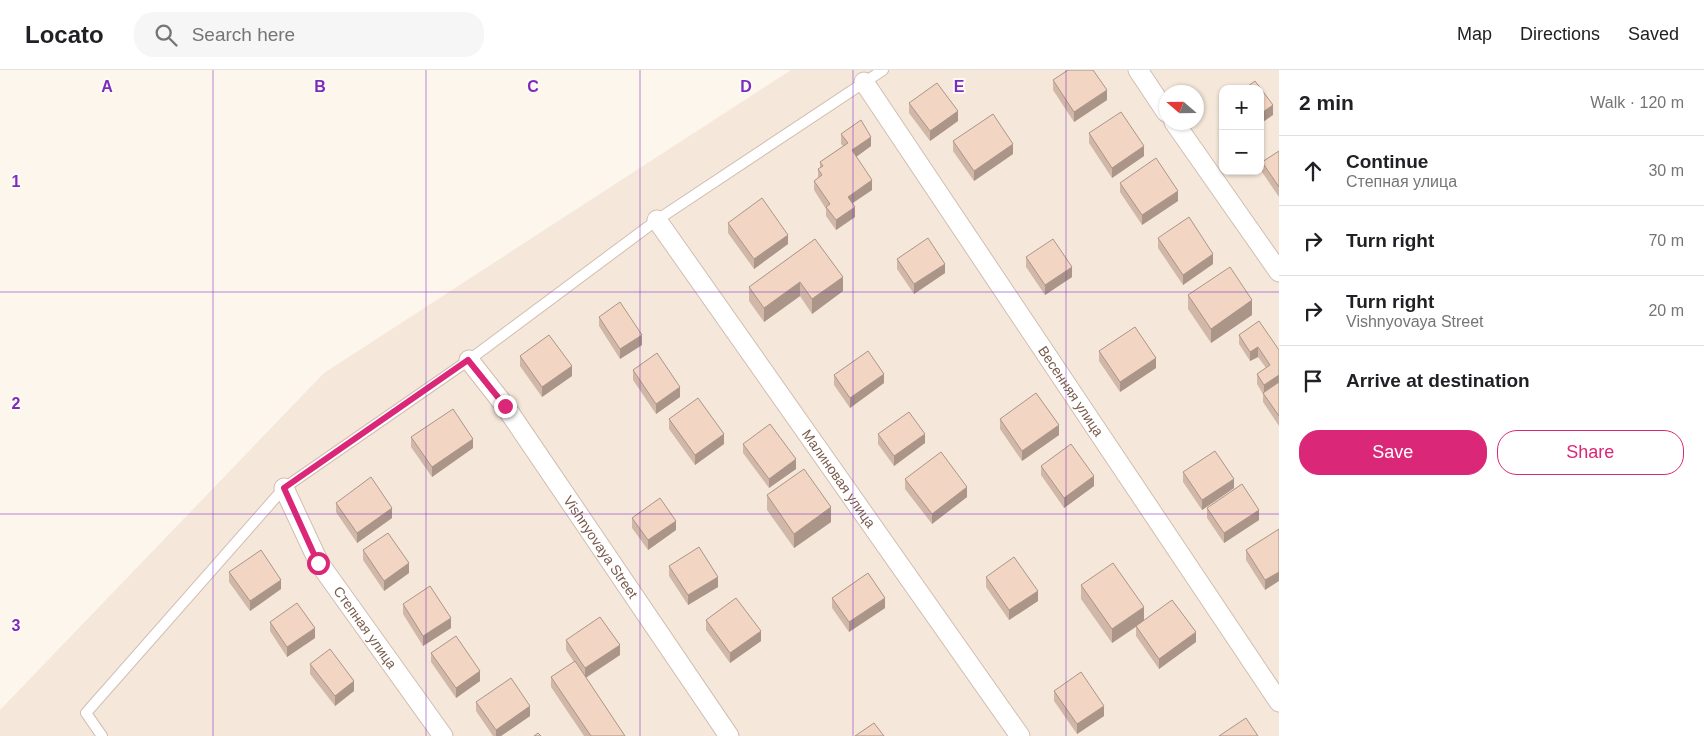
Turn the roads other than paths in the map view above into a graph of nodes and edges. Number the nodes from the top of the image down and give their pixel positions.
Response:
1 (883, 70) edge
2 (1138, 70) edge
3 (864, 82) junction
4 (1159, 102) edge
5 (1180, 130) edge
6 (657, 220) junction
7 (1279, 272) edge
8 (468, 360) junction
9 (284, 488) junction
10 (1279, 702) edge
11 (102, 736) edge
12 (443, 736) edge
13 (729, 736) edge
14 (1020, 736) edge

1 - 3 lane
2 - 4 street
3 - 6 lane
3 - 10 street, Весенняя улица
5 - 7 street
6 - 8 lane
6 - 14 street, Малиновая улица
8 - 9 lane
8 - 13 street, Vishnyovaya Street
9 - 11 lane
9 - 12 street, Степная улица

